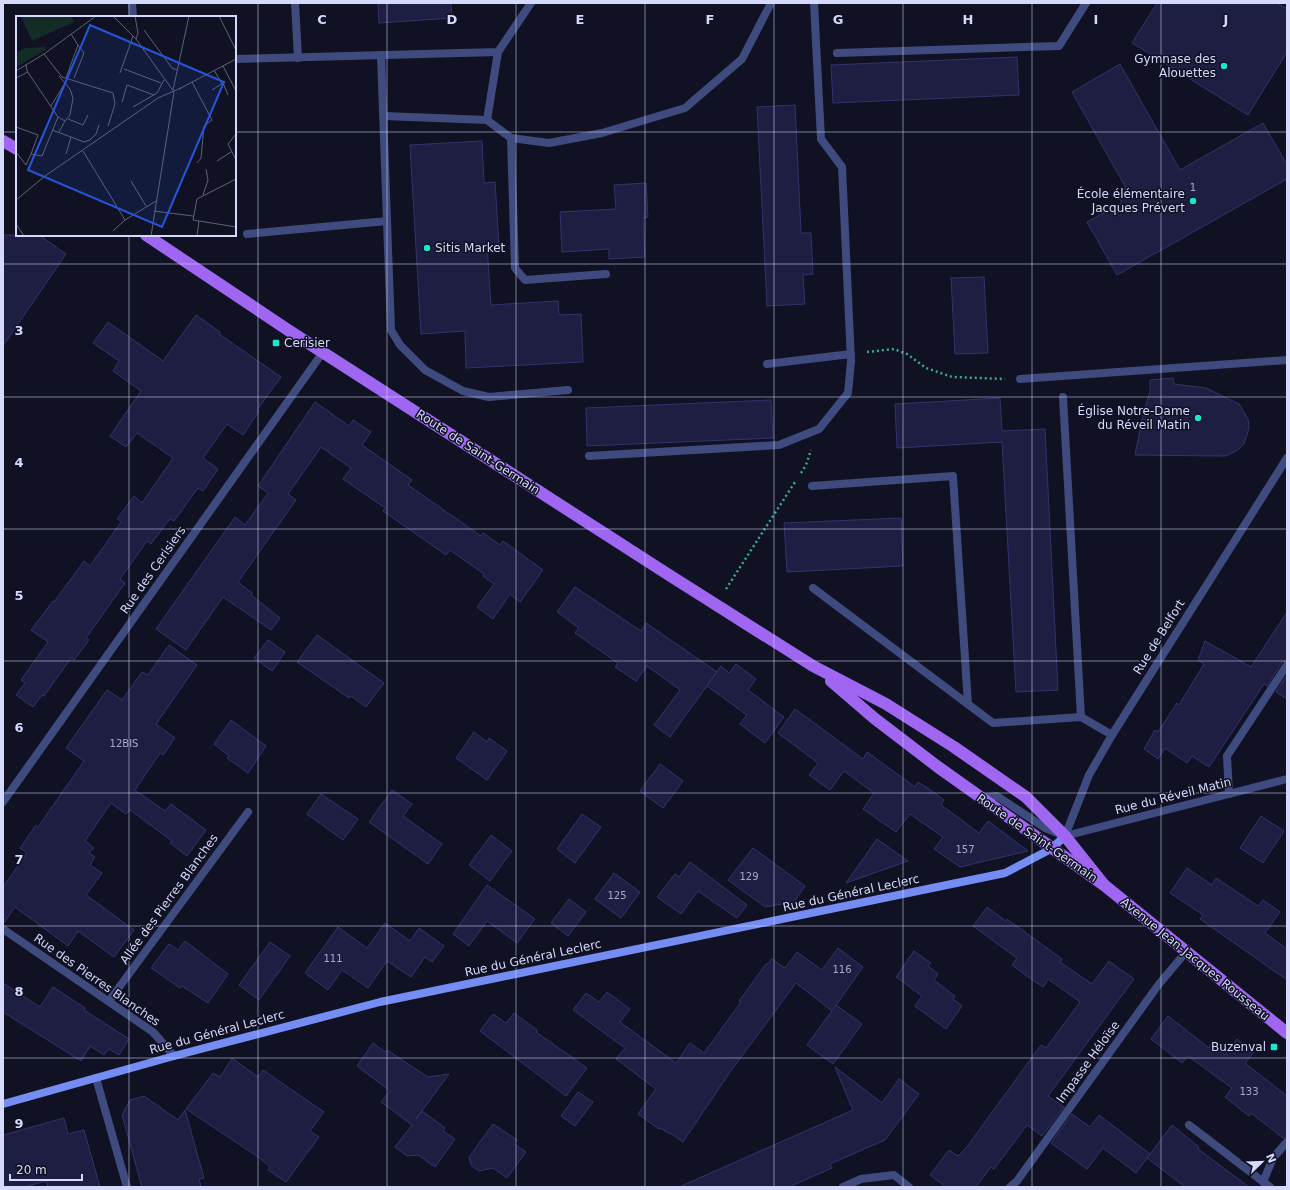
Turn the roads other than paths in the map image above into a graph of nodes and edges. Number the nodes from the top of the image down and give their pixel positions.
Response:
1 (132, 3) edge
2 (295, 3) edge
3 (531, 3) edge
4 (769, 3) edge
5 (814, 3) edge
6 (1086, 3) edge
7 (133, 16) edge
8 (498, 52) junction
9 (837, 53) dead end
10 (381, 55) junction
11 (298, 58) junction
12 (236, 59) edge
13 (384, 116) junction
14 (487, 120) junction
15 (511, 138) junction
16 (3, 141) edge
17 (16, 148) edge
18 (387, 221) junction
19 (247, 234) dead end
20 (148, 236) edge
21 (606, 274) dead end
22 (323, 352) junction
23 (851, 354) junction
24 (1287, 360) edge
25 (767, 364) dead end
26 (1020, 380) road end
27 (568, 390) dead end
28 (1063, 396) dead end
29 (589, 456) dead end
30 (1287, 458) edge
31 (812, 486) dead end
32 (813, 588) dead end
33 (1287, 665) edge
34 (813, 666) junction
35 (968, 704) junction
36 (1081, 717) junction
37 (1112, 735) junction
38 (1287, 779) edge
39 (1229, 794) junction
40 (981, 798) junction
41 (3, 802) edge
42 (248, 812) dead end
43 (1064, 836) junction
44 (1051, 849) junction
45 (1104, 885) junction
46 (3, 929) edge
47 (1186, 952) junction
48 (109, 1001) junction
49 (1287, 1034) edge
50 (174, 1056) junction
51 (96, 1078) junction
52 (3, 1104) edge
53 (1189, 1125) dead end
54 (1287, 1142) edge
55 (1266, 1185) edge
56 (127, 1187) edge
57 (843, 1187) edge
58 (909, 1187) edge
59 (1010, 1187) edge

1 - 7 street
2 - 11 street
3 - 8 street
4 - 15 street
5 - 23 street
6 - 9 street
8 - 10 street
8 - 14 street
10 - 11 street
10 - 13 street
11 - 12 street
13 - 14 street
13 - 18 street
14 - 15 street
15 - 21 street
16 - 17 main road
18 - 19 street
18 - 27 street
20 - 22 main road, Route de Saint-Germain
22 - 34 main road, Route de Saint-Germain
22 - 41 street, Rue des Cerisiers
23 - 25 street
23 - 29 street
24 - 26 street
28 - 36 street
30 - 37 street, Rue de Belfort
31 - 35 street
32 - 35 street
33 - 39 street
34 - 40 main road, Route de Saint-Germain
34 - 43 main road, Route de Saint-Germain
35 - 36 street
36 - 37 street
37 - 43 street, Rue de Belfort
38 - 39 street, Rue du Réveil Matin
39 - 43 street, Rue du Réveil Matin
40 - 43 street
40 - 44 main road, Route de Saint-Germain
42 - 48 street, Allée des Pierres Blanches
43 - 44 street, Rue du Général Leclerc
43 - 45 main road, Route de Saint-Germain
44 - 45 main road, Route de Saint-Germain
44 - 50 street, Rue du Général Leclerc
45 - 47 main road, Avenue Jean-Jacques Rousseau
46 - 48 street, Rue des Pierres Blanches
47 - 49 main road, Avenue Jean-Jacques Rousseau
47 - 59 street, Impasse Héloïse
48 - 50 street, Rue des Pierres Blanches
50 - 51 street, Rue du Général Leclerc
51 - 52 street, Rue du Général Leclerc
51 - 56 street
53 - 55 street
54 - 55 street
57 - 58 street

